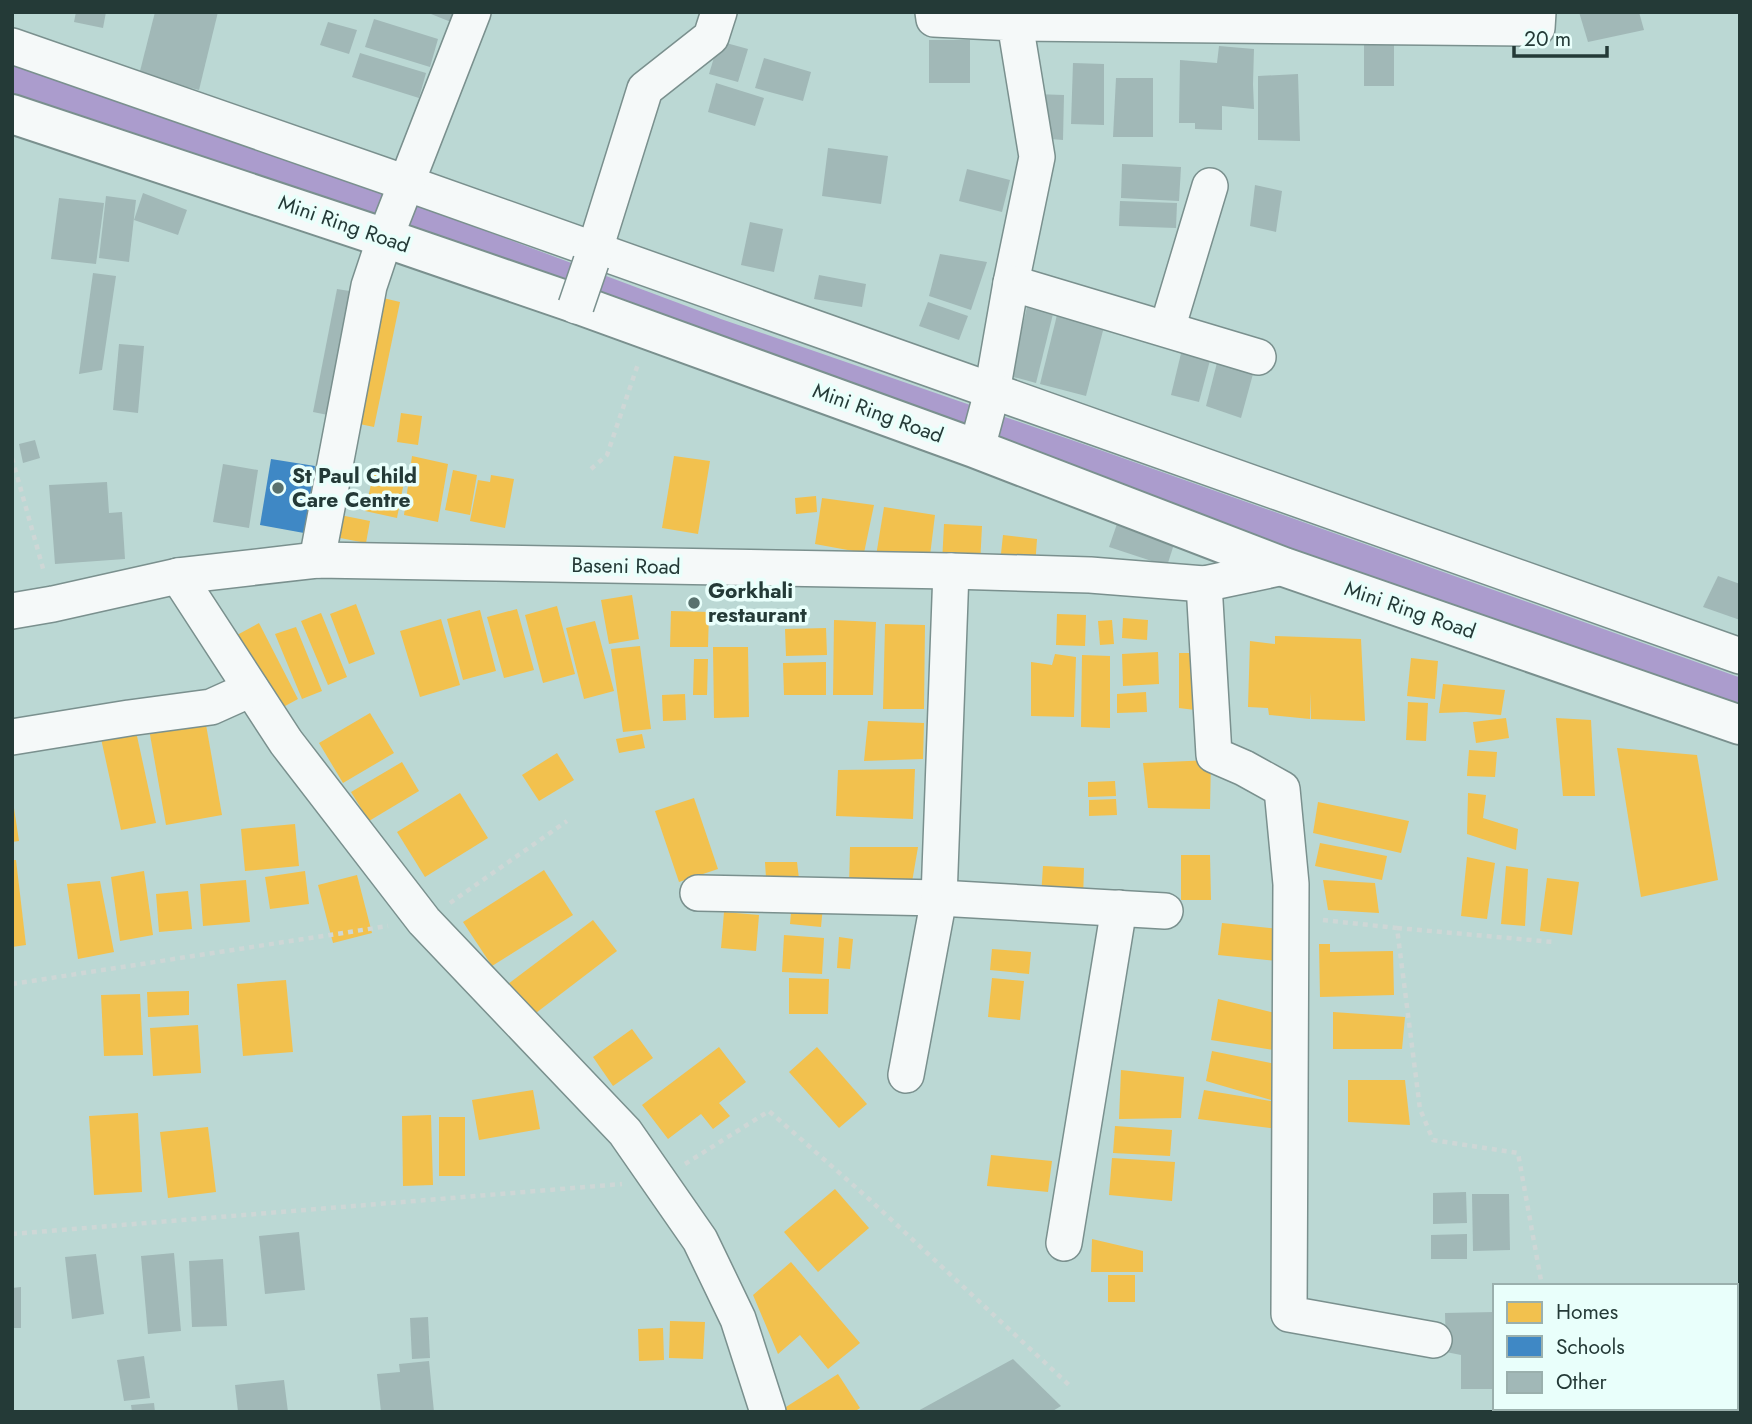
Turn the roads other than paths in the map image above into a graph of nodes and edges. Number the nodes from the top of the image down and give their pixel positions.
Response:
1 (473, 12) edge
2 (719, 12) edge
3 (933, 12) edge
4 (1538, 12) edge
5 (1015, 23) junction
6 (12, 46) edge
7 (12, 114) edge
8 (1210, 186) dead end
9 (404, 188) junction
10 (386, 235) junction
11 (593, 256) junction
12 (1011, 282) junction
13 (575, 304) junction
14 (1167, 330) junction
15 (1258, 357) dead end
16 (990, 400) junction
17 (976, 448) junction
18 (317, 561) junction
19 (1284, 567) junction
20 (951, 571) junction
21 (178, 576) junction
22 (1204, 584) junction
23 (12, 611) edge
24 (1740, 656) edge
25 (251, 690) junction
26 (1740, 725) edge
27 (12, 737) edge
28 (698, 893) dead end
29 (939, 898) junction
30 (1119, 908) junction
31 (1165, 911) dead end
32 (906, 1075) dead end
33 (1064, 1243) dead end
34 (1434, 1340) dead end
35 (768, 1412) edge

1 - 9 street
2 - 11 street
3 - 5 street
4 - 5 street
5 - 12 street
6 - 9 street
7 - 10 main road, Mini Ring Road
8 - 14 street
9 - 10 street
9 - 11 street
10 - 13 main road, Mini Ring Road
10 - 18 street
11 - 13 street, bridge
11 - 16 street
12 - 14 street
12 - 16 street
13 - 17 main road, Mini Ring Road
14 - 15 street
16 - 17 street
16 - 24 street
17 - 19 main road, Mini Ring Road
18 - 20 street, Baseni Road
18 - 21 street, Baseni Road
19 - 22 street, Baseni Road
19 - 26 main road, Mini Ring Road
20 - 22 street, Baseni Road
20 - 29 street
21 - 23 street, Baseni Road
21 - 25 street
22 - 34 street
25 - 27 street
25 - 35 street
28 - 29 street
29 - 30 street
29 - 32 street
30 - 31 street
30 - 33 street

